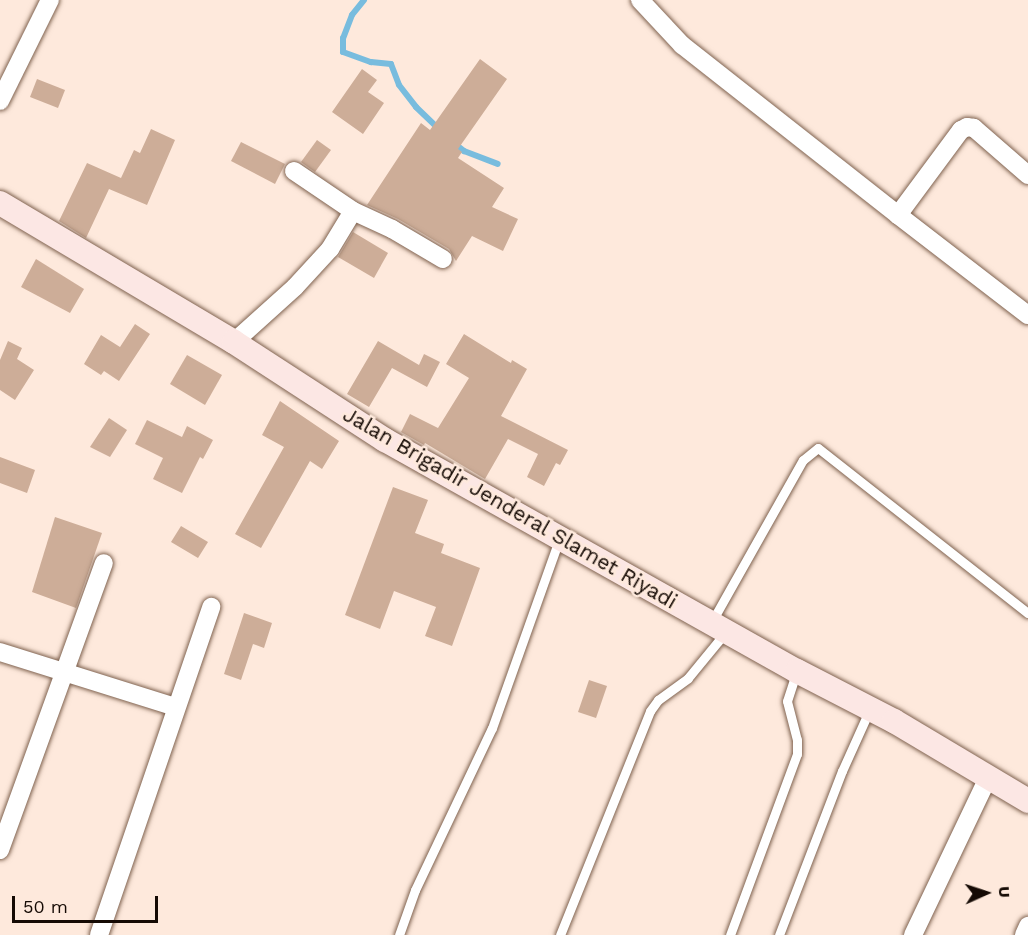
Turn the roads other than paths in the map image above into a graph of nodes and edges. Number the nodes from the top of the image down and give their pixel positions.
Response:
1 (50, 0) edge
2 (640, 0) edge
3 (0, 101) edge
4 (294, 171) dead end
5 (1028, 175) edge
6 (0, 203) edge
7 (353, 211) junction
8 (898, 215) junction
9 (443, 259) dead end
10 (1028, 315) edge
11 (234, 342) junction
12 (559, 540) junction
13 (104, 563) dead end
14 (211, 607) dead end
15 (1028, 613) edge
16 (719, 627) junction
17 (0, 652) edge
18 (797, 671) junction
19 (63, 673) junction
20 (175, 707) junction
21 (870, 708) junction
22 (988, 778) junction
23 (1028, 801) edge
24 (0, 850) edge
25 (1028, 926) edge
26 (99, 935) edge
27 (399, 935) edge
28 (560, 935) edge
29 (730, 935) edge
30 (779, 935) edge
31 (913, 935) edge
32 (1024, 935) edge

1 - 3 street
2 - 8 street
4 - 7 street
5 - 8 street
6 - 11 main road, Jalan Brigadir Jenderal Slamet Riyadi
7 - 9 street
7 - 11 street
8 - 10 street
11 - 12 main road, Jalan Brigadir Jenderal Slamet Riyadi
12 - 16 main road, Jalan Brigadir Jenderal Slamet Riyadi
12 - 27 lane
13 - 19 street
14 - 20 street
15 - 16 lane
16 - 18 main road, Jalan Brigadir Jenderal Slamet Riyadi
16 - 28 lane
17 - 19 street
18 - 21 main road, Jalan Brigadir Jenderal Slamet Riyadi
18 - 29 lane
19 - 20 street
19 - 24 street
20 - 26 street
21 - 22 main road, Jalan Brigadir Jenderal Slamet Riyadi
21 - 30 lane
22 - 23 main road, Jalan Brigadir Jenderal Slamet Riyadi
22 - 31 street
25 - 32 street

